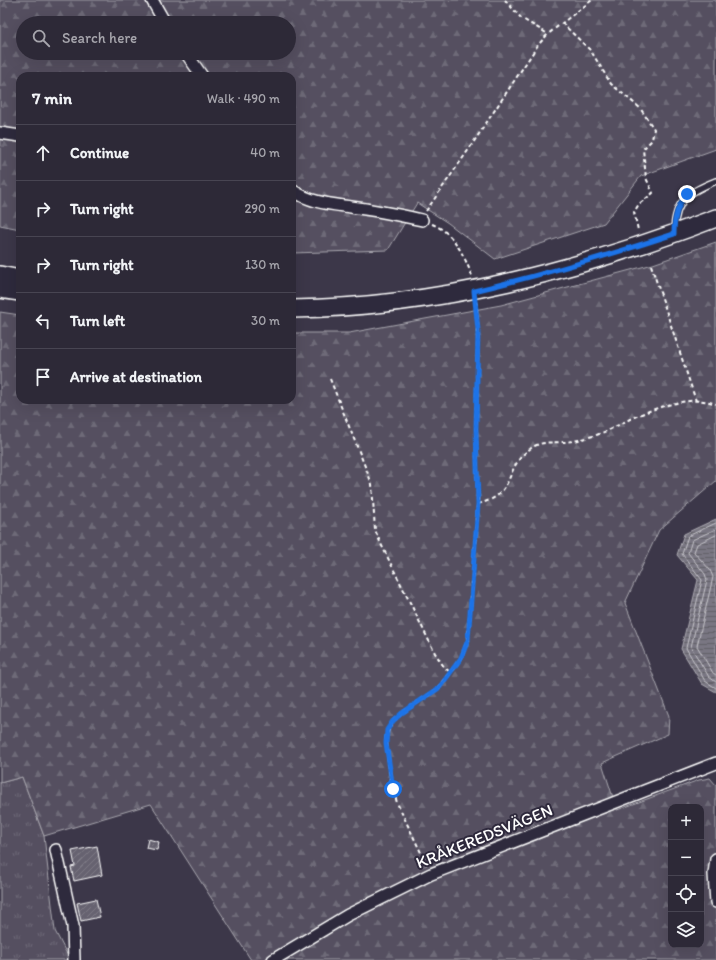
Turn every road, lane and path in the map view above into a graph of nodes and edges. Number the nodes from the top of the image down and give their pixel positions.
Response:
1 (152, 0) edge
2 (504, 0) edge
3 (592, 0) edge
4 (161, 16) edge
5 (562, 23) junction
6 (548, 34) junction
7 (191, 60) edge
8 (199, 72) edge
9 (0, 133) edge
10 (16, 135) edge
11 (716, 181) edge
12 (296, 193) edge
13 (716, 218) edge
14 (422, 220) joint
15 (436, 226) dead end
16 (638, 230) dead end
17 (674, 234) junction
18 (651, 265) dead end
19 (0, 275) edge
20 (16, 278) edge
21 (0, 289) edge
22 (16, 291) edge
23 (474, 291) junction
24 (296, 309) edge
25 (330, 379) dead end
26 (696, 401) junction
27 (716, 404) edge
28 (478, 504) junction
29 (451, 673) junction
30 (716, 763) edge
31 (56, 850) dead end
32 (716, 859) edge
33 (431, 874) junction
34 (716, 902) edge
35 (74, 960) edge
36 (273, 960) edge

1 - 4 street
2 - 6 path
3 - 5 path
5 - 6 path
5 - 16 path
6 - 14 path
7 - 8 street
9 - 10 street
11 - 17 lane
12 - 14 street
13 - 17 main road
15 - 23 path
17 - 23 main road
18 - 26 path
19 - 20 main road
21 - 22 main road
23 - 24 main road
23 - 28 path
25 - 29 path
26 - 27 path
26 - 28 path
28 - 29 path
29 - 33 path
30 - 33 street, KRÅKEREDSVÄGEN
31 - 35 street
32 - 34 street
33 - 36 street, KRÅKEREDSVÄGEN

